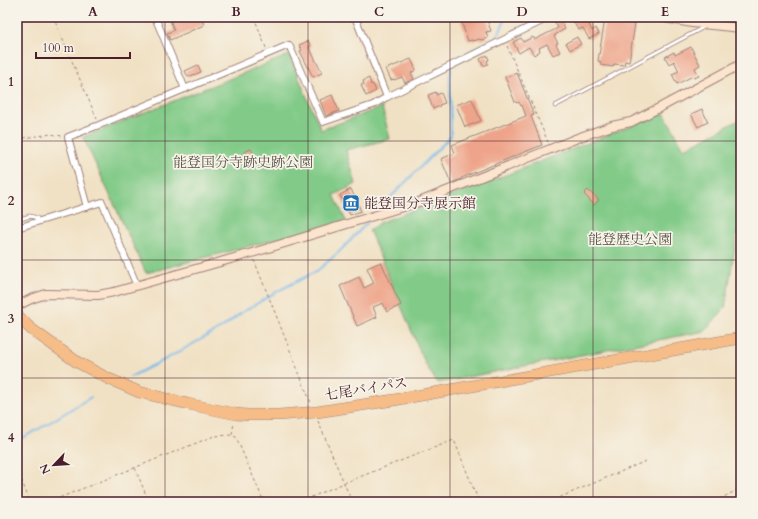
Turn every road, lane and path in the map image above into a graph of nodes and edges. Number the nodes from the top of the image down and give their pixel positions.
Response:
1 (53, 17) edge
2 (155, 17) edge
3 (254, 17) edge
4 (355, 17) edge
5 (550, 17) edge
6 (660, 17) edge
7 (710, 24) junction
8 (741, 28) edge
9 (504, 40) junction
10 (268, 53) junction
11 (741, 64) edge
12 (185, 89) junction
13 (387, 97) junction
14 (556, 106) dead end
15 (99, 125) junction
16 (68, 136) junction
17 (17, 139) edge
18 (551, 149) junction
19 (87, 207) junction
20 (38, 219) junction
21 (17, 220) edge
22 (17, 223) edge
23 (17, 228) edge
24 (252, 253) junction
25 (137, 286) junction
26 (17, 306) edge
27 (17, 315) edge
28 (741, 338) edge
29 (315, 413) junction
30 (236, 414) junction
31 (232, 435) junction
32 (646, 461) dead end
33 (134, 467) junction
34 (17, 469) edge
35 (344, 483) junction
36 (741, 488) edge
37 (30, 502) edge
38 (49, 502) edge
39 (149, 502) edge
40 (264, 502) edge
41 (300, 502) edge
42 (352, 502) edge
43 (479, 502) edge
44 (549, 502) edge
45 (714, 502) edge

1 - 15 path
2 - 12 street
3 - 10 path
4 - 13 street
5 - 9 street
6 - 7 street
7 - 8 street
7 - 14 lane
9 - 13 street
9 - 18 path
10 - 12 street
10 - 13 street
11 - 18 street
12 - 15 street
15 - 16 street
16 - 17 path
16 - 19 street
18 - 24 street
19 - 20 street
19 - 25 street
20 - 21 lane
20 - 22 street
20 - 23 street
24 - 25 street
24 - 29 path
25 - 26 street
27 - 30 highway, 七尾バイパス
28 - 29 highway, 七尾バイパス
29 - 30 highway, 七尾バイパス
29 - 35 path
30 - 31 path
31 - 33 path
31 - 40 path
32 - 44 path
33 - 38 path
33 - 39 path
34 - 37 path
35 - 41 path
35 - 42 path
35 - 43 path
36 - 45 path

